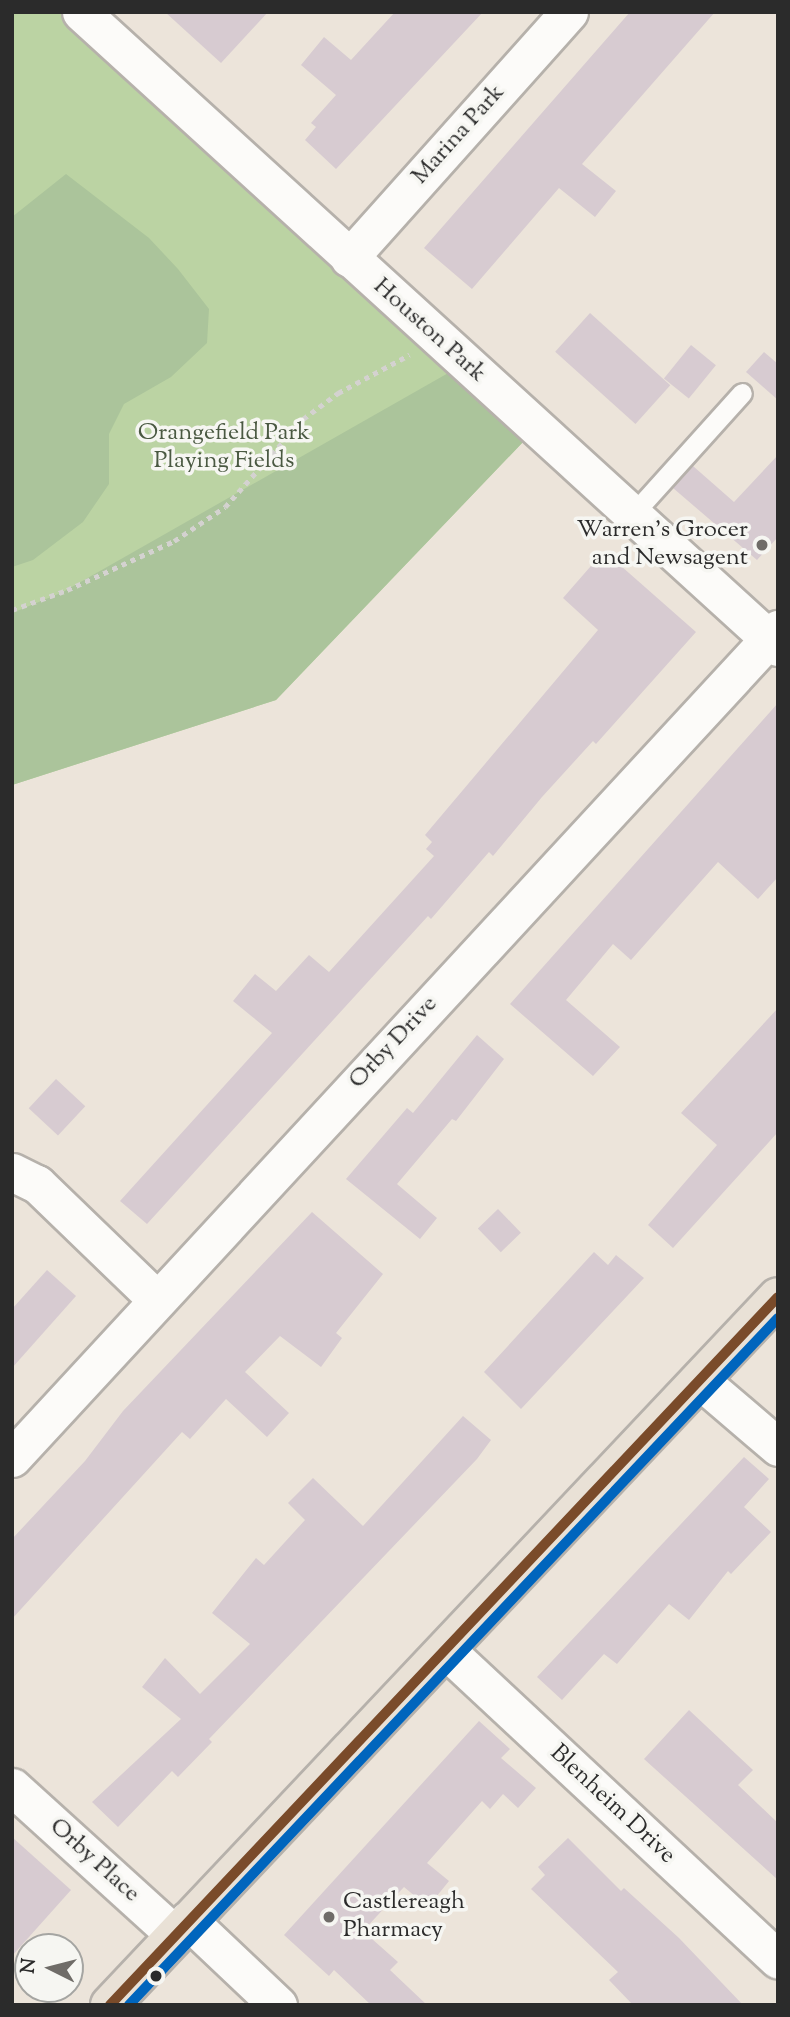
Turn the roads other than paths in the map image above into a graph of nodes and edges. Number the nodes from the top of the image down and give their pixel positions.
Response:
1 (81, 12) edge
2 (569, 12) edge
3 (349, 258) junction
4 (741, 393) dead end
5 (632, 515) junction
6 (775, 638) edge
7 (12, 1172) edge
8 (778, 1297) edge
9 (157, 1300) junction
10 (702, 1382) junction
11 (778, 1447) edge
12 (12, 1458) edge
13 (446, 1650) junction
14 (12, 1787) edge
15 (182, 1928) junction
16 (778, 1960) edge
17 (110, 2005) edge
18 (278, 2005) edge

1 - 3 street, Houston Park
2 - 3 street, Marina Park
3 - 5 street, Houston Park
4 - 5 lane
5 - 6 street, Houston Park
6 - 9 street, Orby Drive
7 - 9 street
8 - 10 main road
9 - 12 street, Orby Drive
10 - 11 street
10 - 13 main road
13 - 15 main road
13 - 16 street, Blenheim Drive
14 - 15 street, Orby Place
15 - 17 main road
15 - 18 street, Orby Place

